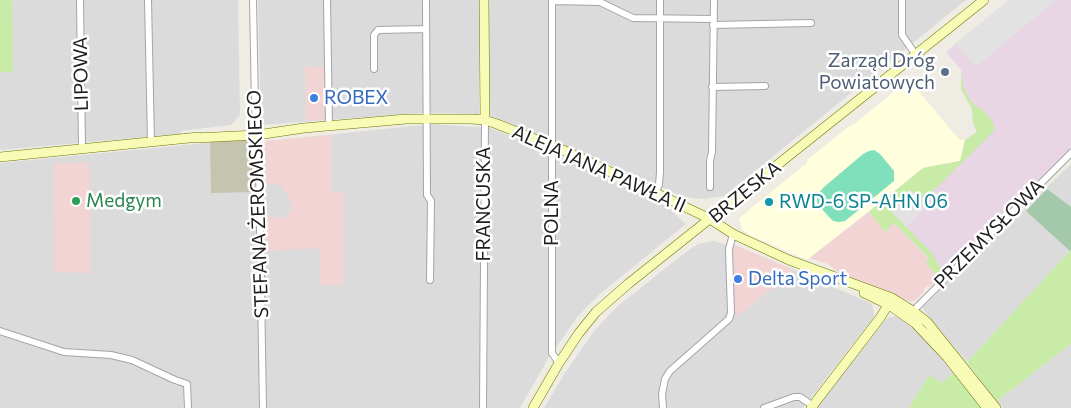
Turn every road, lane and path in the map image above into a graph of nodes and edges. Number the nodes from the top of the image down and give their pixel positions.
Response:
1 (80, 0) edge
2 (148, 0) edge
3 (253, 0) edge
4 (327, 0) edge
5 (426, 0) edge
6 (484, 0) edge
7 (660, 0) edge
8 (714, 0) edge
9 (902, 0) edge
10 (984, 0) edge
11 (552, 1) edge
12 (660, 18) junction
13 (713, 22) junction
14 (811, 23) dead end
15 (426, 29) junction
16 (916, 55) junction
17 (374, 69) dead end
18 (766, 86) dead end
19 (712, 87) junction
20 (427, 119) junction
21 (485, 120) junction
22 (329, 126) junction
23 (257, 132) junction
24 (151, 142) junction
25 (552, 146) junction
26 (82, 149) junction
27 (1071, 153) edge
28 (0, 157) edge
29 (710, 187) dead end
30 (655, 193) junction
31 (710, 219) junction
32 (733, 234) junction
33 (430, 280) dead end
34 (890, 301) junction
35 (907, 314) junction
36 (879, 318) junction
37 (0, 332) edge
38 (559, 363) junction
39 (812, 407) edge
40 (188, 408) edge
41 (263, 408) edge
42 (483, 408) edge
43 (533, 408) edge
44 (663, 408) edge
45 (764, 408) edge
46 (993, 408) edge

1 - 26 street, LIPOWA
2 - 24 street
3 - 23 street, STEFANA ŻEROMSKIEGO
4 - 22 street
5 - 15 street
6 - 21 street, FRANCUSKA
7 - 12 street
8 - 13 street
9 - 16 street
10 - 16 street, BRZESKA
11 - 12 street
11 - 25 street, POLNA
12 - 13 street
12 - 30 street
13 - 14 street
13 - 19 street
15 - 17 street
15 - 20 street
16 - 31 street, BRZESKA
18 - 19 street
19 - 29 street
20 - 21 street, ALEJA JANA PAWŁA II
20 - 22 street, ALEJA JANA PAWŁA II
20 - 33 street
21 - 25 street, ALEJA JANA PAWŁA II
21 - 42 street, FRANCUSKA
22 - 23 street, ALEJA JANA PAWŁA II
23 - 24 street, ALEJA JANA PAWŁA II
23 - 41 street, STEFANA ŻEROMSKIEGO
24 - 26 street, ALEJA JANA PAWŁA II
25 - 30 street, ALEJA JANA PAWŁA II
25 - 38 street, POLNA
26 - 28 street, ALEJA JANA PAWŁA II
27 - 35 street, PRZEMYSŁOWA
30 - 31 street, ALEJA JANA PAWŁA II
31 - 32 street, ALEJA JANA PAWŁA II
31 - 38 street, BRZESKA
32 - 34 street, ALEJA JANA PAWŁA II
32 - 44 street
34 - 35 street, ALEJA JANA PAWŁA II
34 - 36 street
35 - 36 street
35 - 46 street, ALEJA JANA PAWŁA II
36 - 39 street
37 - 40 street
38 - 43 street, BRZESKA
39 - 45 street

